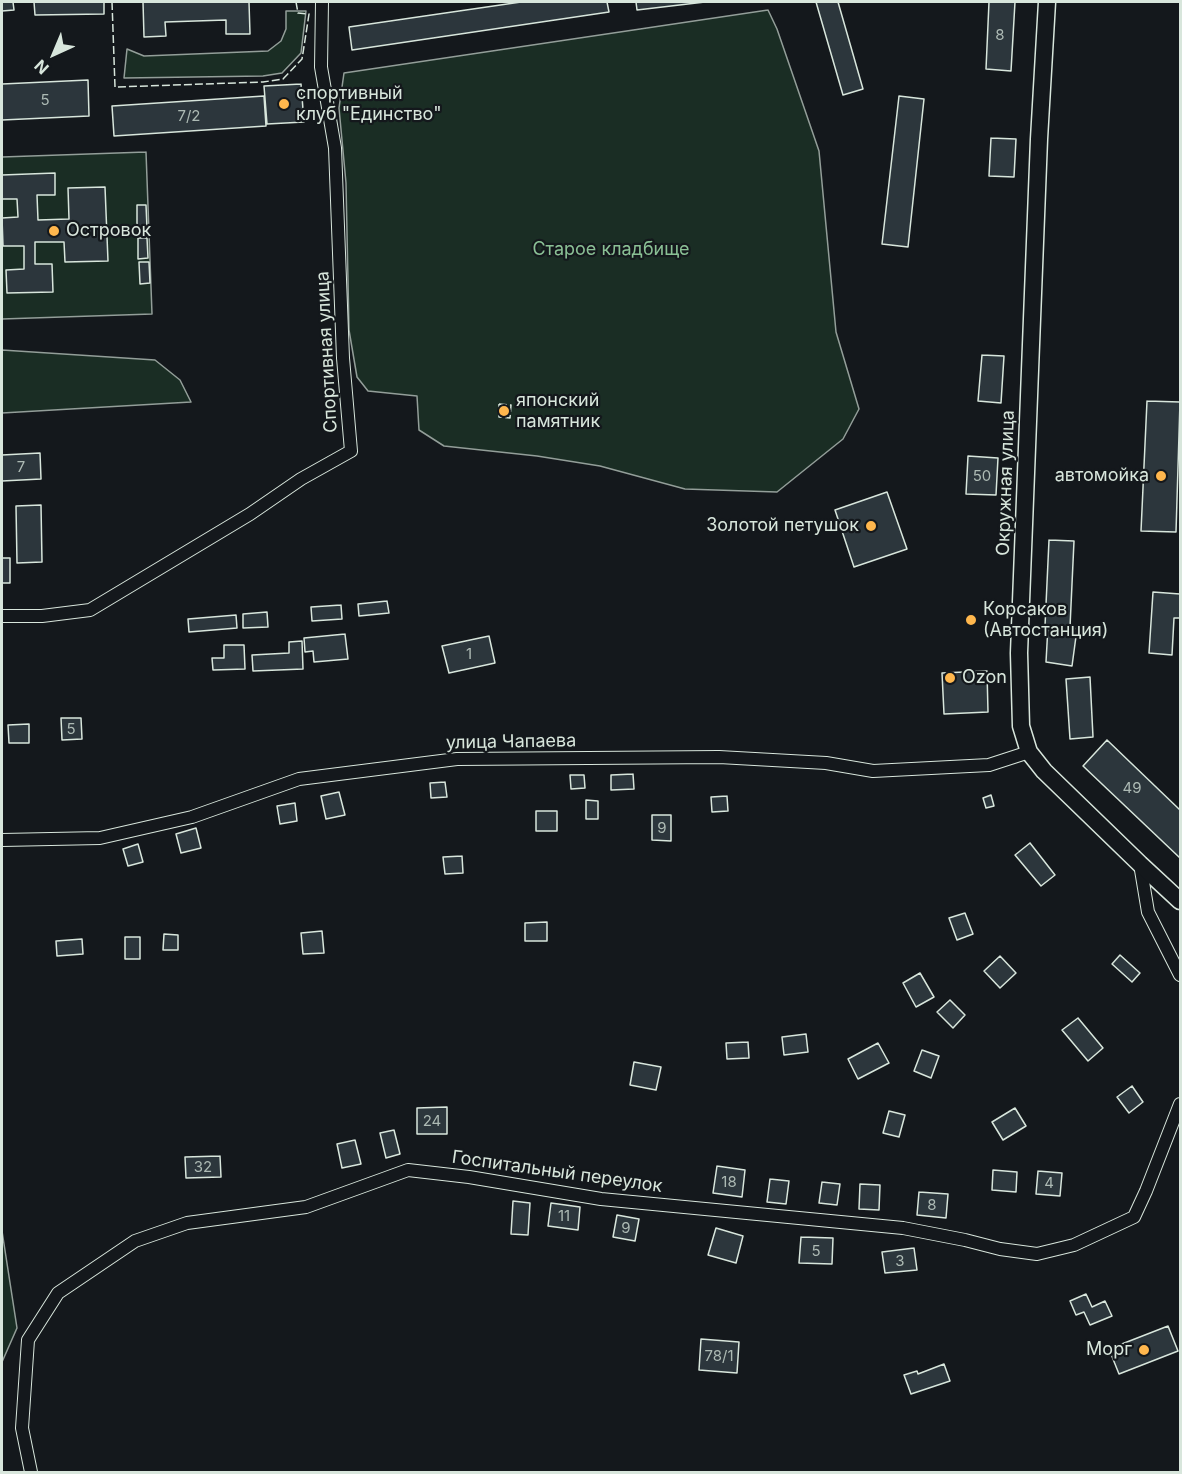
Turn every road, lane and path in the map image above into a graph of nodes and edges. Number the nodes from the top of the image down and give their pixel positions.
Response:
1 (322, 2) edge
2 (1047, 2) edge
3 (2, 616) edge
4 (1029, 752) junction
5 (2, 840) edge
6 (1140, 864) junction
7 (1180, 901) edge
8 (1180, 975) edge
9 (1180, 1104) edge
10 (31, 1473) edge

1 - 3 street, Спортивная улица
2 - 4 main road, Окружная улица
4 - 5 street, улица Чапаева
4 - 6 main road, Окружная улица
6 - 7 main road, Окружная улица
6 - 8 street
9 - 10 street, Госпитальный переулок

